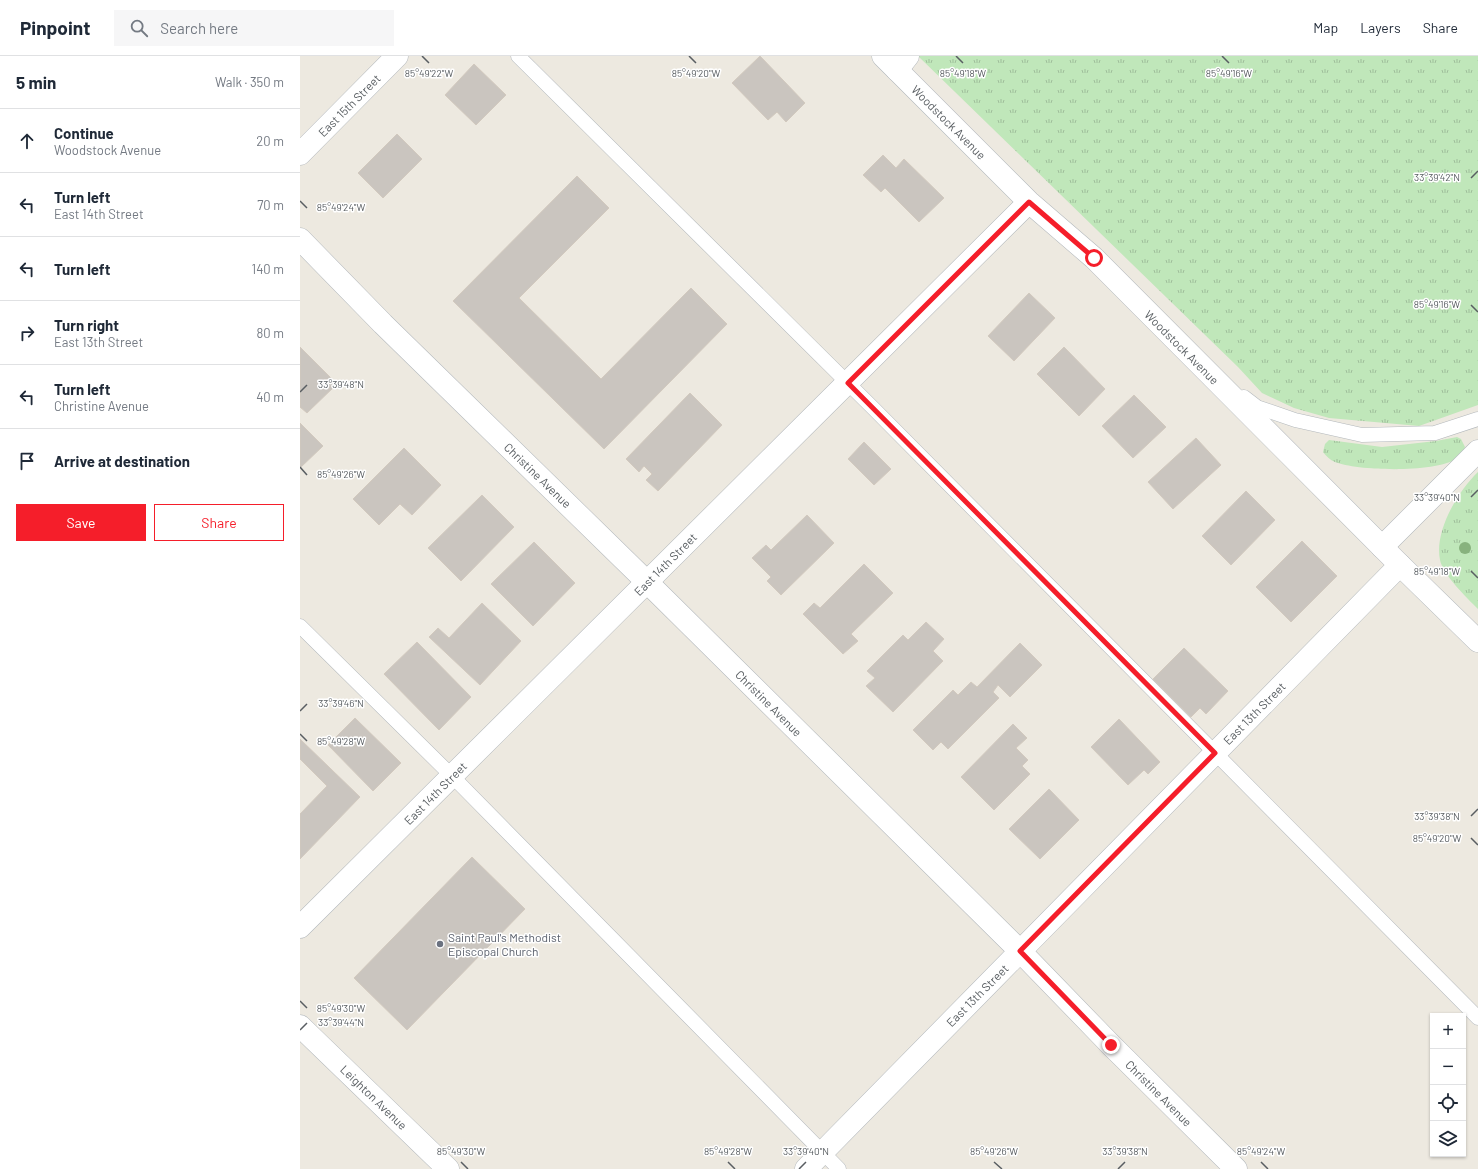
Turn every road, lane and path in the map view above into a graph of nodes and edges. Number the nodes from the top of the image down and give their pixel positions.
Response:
1 (397, 56) edge
2 (518, 56) edge
3 (896, 61) edge
4 (300, 154) edge
5 (1029, 202) junction
6 (300, 238) edge
7 (1196, 361) junction
8 (848, 383) junction
9 (1478, 419) edge
10 (1478, 451) edge
11 (1382, 547) junction
12 (1400, 565) junction
13 (647, 582) junction
14 (300, 626) edge
15 (1478, 641) edge
16 (1215, 753) junction
17 (452, 776) junction
18 (300, 927) edge
19 (1020, 951) junction
20 (1478, 1018) edge
21 (300, 1026) edge
22 (823, 1152) junction
23 (448, 1169) edge
24 (806, 1169) edge
25 (839, 1169) edge
26 (1236, 1169) edge

1 - 4 street, East 15th Street
2 - 8 lane
3 - 5 street, Woodstock Avenue
5 - 7 street, Woodstock Avenue
5 - 8 street, East 14th Street
6 - 13 street, Christine Avenue
7 - 9 lane
7 - 11 street, Woodstock Avenue
8 - 13 street, East 14th Street
8 - 16 lane
10 - 11 street
11 - 12 street, Woodstock Avenue
12 - 15 street, Woodstock Avenue
12 - 16 street, East 13th Street
13 - 17 street, East 14th Street
13 - 19 street, Christine Avenue
14 - 17 lane
16 - 19 street, East 13th Street
16 - 20 lane
17 - 18 street, East 14th Street
17 - 22 lane
19 - 22 street, East 13th Street
19 - 26 street, Christine Avenue
21 - 23 street, Leighton Avenue
22 - 24 street, East 13th Street
22 - 25 lane

